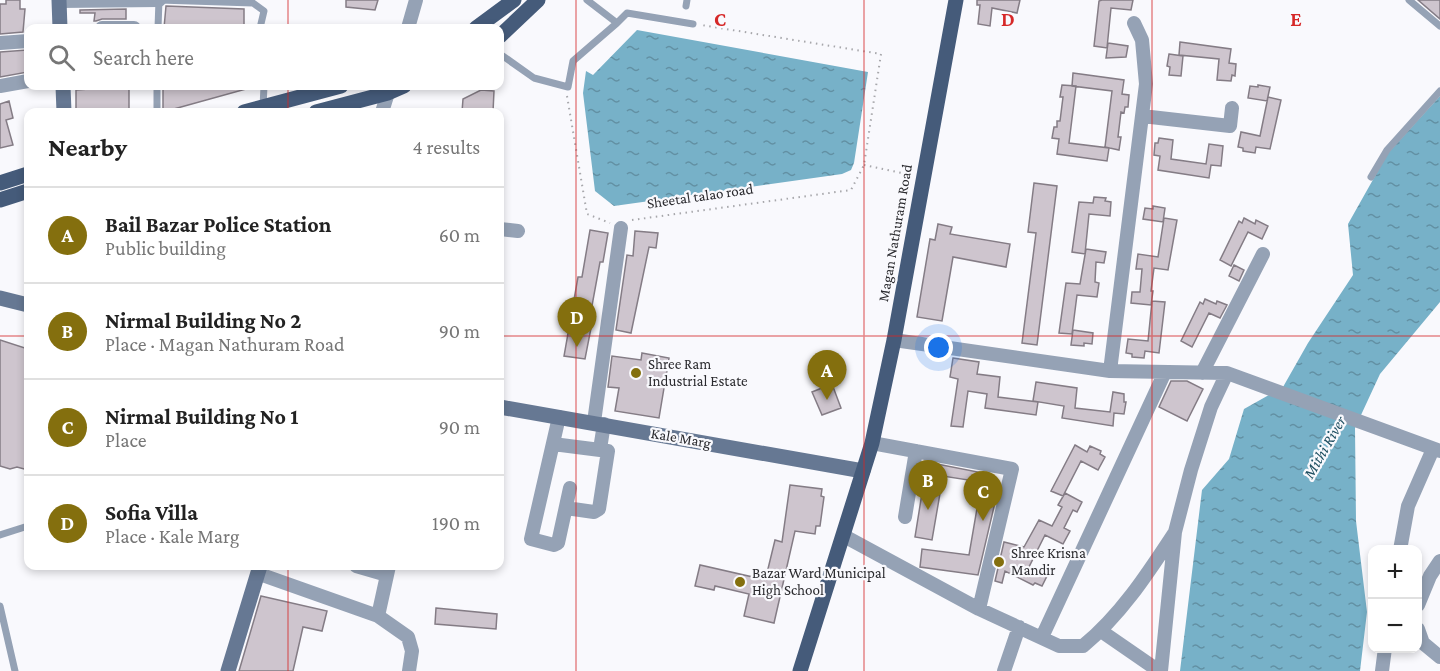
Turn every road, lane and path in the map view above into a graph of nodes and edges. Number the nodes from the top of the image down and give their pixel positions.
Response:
1 (159, 0) edge
2 (416, 0) edge
3 (514, 0) edge
4 (538, 0) edge
5 (587, 0) edge
6 (956, 0) edge
7 (1410, 0) edge
8 (59, 1) edge
9 (617, 23) junction
10 (1134, 23) dead end
11 (60, 24) edge
12 (158, 24) edge
13 (261, 24) edge
14 (409, 24) edge
15 (481, 24) edge
16 (693, 24) joint
17 (1440, 26) edge
18 (504, 32) edge
19 (24, 41) edge
20 (0, 43) edge
21 (504, 57) edge
22 (24, 82) edge
23 (0, 86) edge
24 (568, 87) junction
25 (63, 90) edge
26 (157, 90) edge
27 (264, 90) edge
28 (326, 90) edge
29 (395, 90) edge
30 (1440, 91) edge
31 (388, 93) junction
32 (263, 107) junction
33 (64, 108) edge
34 (157, 108) edge
35 (259, 108) edge
36 (331, 108) edge
37 (383, 108) edge
38 (1232, 108) dead end
39 (1142, 116) junction
40 (864, 165) junction
41 (24, 175) edge
42 (1371, 177) dead end
43 (923, 178) junction
44 (0, 183) edge
45 (24, 192) edge
46 (0, 200) edge
47 (621, 228) junction
48 (504, 229) edge
49 (518, 231) dead end
50 (1263, 254) dead end
51 (0, 298) edge
52 (24, 304) edge
53 (894, 340) junction
54 (1110, 371) junction
55 (1165, 372) junction
56 (1202, 373) junction
57 (1227, 374) junction
58 (504, 408) edge
59 (559, 417) junction
60 (599, 423) junction
61 (872, 443) junction
62 (553, 444) junction
63 (600, 449) junction
64 (1434, 449) edge
65 (916, 451) junction
66 (863, 471) junction
67 (570, 488) dead end
68 (566, 508) junction
69 (905, 517) dead end
70 (24, 527) edge
71 (1175, 532) junction
72 (0, 535) edge
73 (844, 536) junction
74 (1401, 545) edge
75 (1440, 561) edge
76 (249, 570) edge
77 (388, 570) edge
78 (262, 571) edge
79 (1420, 599) edge
80 (0, 606) edge
81 (979, 609) junction
82 (378, 616) junction
83 (1019, 627) junction
84 (1101, 631) junction
85 (1042, 637) junction
86 (1422, 640) edge
87 (1384, 653) edge
88 (1440, 657) edge
89 (15, 671) edge
90 (219, 671) edge
91 (228, 671) edge
92 (409, 671) edge
93 (800, 671) edge
94 (1005, 671) edge
95 (1160, 671) edge
96 (1382, 671) edge

1 - 8 street
1 - 12 lane
1 - 13 lane
2 - 14 street
3 - 15 main road
4 - 18 main road
5 - 9 lane
6 - 43 main road, Magan Nathuram Road
7 - 17 lane
8 - 11 main road
9 - 16 lane
9 - 24 lane
10 - 39 street
16 - 40 path, Sheetal talao road
19 - 20 street
21 - 24 lane
22 - 23 street
24 - 47 path
25 - 33 main road
26 - 34 lane
27 - 32 lane
28 - 32 main road
29 - 31 main road
30 - 42 lane
31 - 36 main road
31 - 37 street
32 - 35 main road
38 - 39 street
39 - 54 street
40 - 43 path
40 - 47 path, Sheetal talao road
41 - 44 main road
43 - 53 main road, Magan Nathuram Road
45 - 46 main road
47 - 60 street
48 - 49 street
50 - 56 street
51 - 52 main road
53 - 54 street
53 - 61 main road, Magan Nathuram Road
54 - 55 street
55 - 56 street
55 - 85 street
56 - 57 street
57 - 64 street
57 - 71 street
58 - 59 main road, Kale Marg
59 - 60 main road, Kale Marg
59 - 62 street
60 - 63 street
60 - 66 main road, Kale Marg
61 - 65 street
61 - 66 main road, Magan Nathuram Road
62 - 63 street
62 - 68 street
63 - 68 street
64 - 74 street
65 - 69 street
65 - 81 street
66 - 73 main road, Magan Nathuram Road
67 - 68 street
70 - 72 lane
71 - 84 street
71 - 95 street
73 - 81 street
73 - 93 main road, Magan Nathuram Road
75 - 79 street
76 - 90 main road
77 - 82 street
78 - 82 street
78 - 91 main road
80 - 89 lane
81 - 83 street
82 - 92 street
83 - 85 street
83 - 94 street
84 - 85 street
84 - 95 street
86 - 88 street
87 - 96 street

